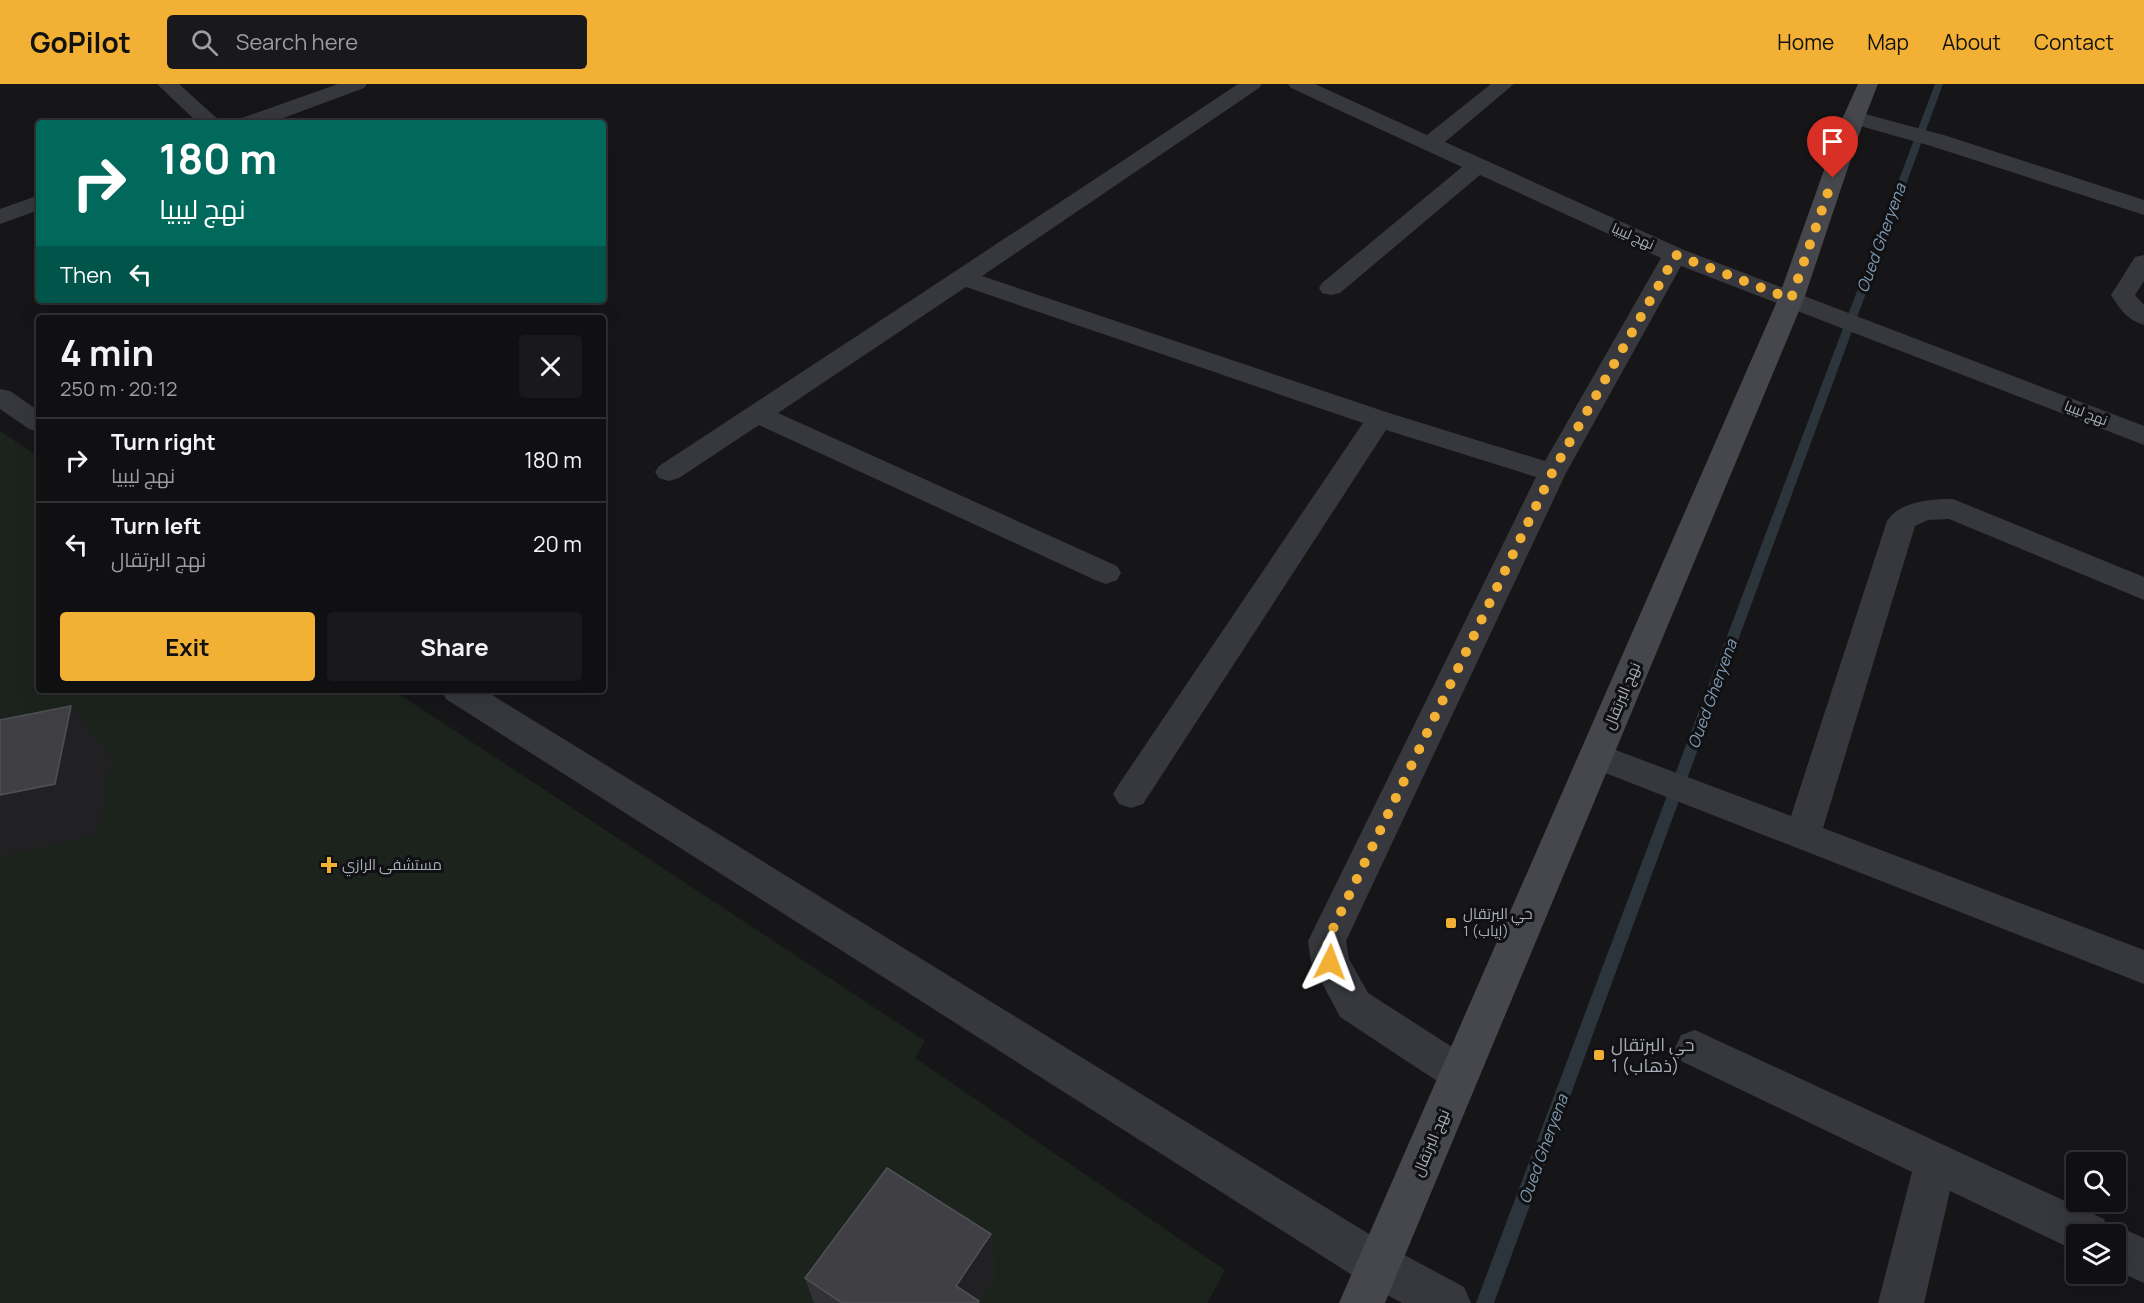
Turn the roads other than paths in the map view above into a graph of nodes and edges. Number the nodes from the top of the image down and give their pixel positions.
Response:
1 (167, 84) edge
2 (357, 84) edge
3 (1252, 84) edge
4 (1298, 84) edge
5 (1504, 84) edge
6 (1868, 84) edge
7 (1854, 117) junction
8 (208, 120) edge
9 (258, 120) edge
10 (1429, 144) junction
11 (1477, 166) junction
12 (36, 203) edge
13 (2144, 208) edge
14 (0, 217) edge
15 (1676, 255) junction
16 (2144, 262) edge
17 (963, 278) junction
18 (1331, 288) dead end
19 (1805, 305) junction
20 (2144, 317) edge
21 (0, 397) edge
22 (756, 412) junction
23 (1379, 419) junction
24 (36, 421) edge
25 (2144, 436) edge
26 (669, 471) dead end
27 (1552, 473) junction
28 (1106, 573) dead end
29 (2144, 589) edge
30 (463, 693) edge
31 (1597, 756) junction
32 (1131, 794) dead end
33 (1803, 835) junction
34 (2144, 967) edge
35 (1695, 1048) dead end
36 (1460, 1074) junction
37 (1936, 1162) junction
38 (2067, 1224) edge
39 (2126, 1252) edge
40 (2144, 1261) edge
41 (1379, 1266) junction
42 (1442, 1300) edge
43 (1362, 1303) edge
44 (1901, 1303) edge

1 - 8 street
2 - 9 street
3 - 17 street
4 - 10 street, نهج ليبيا
5 - 10 street
6 - 7 street, نهج البرتقال
7 - 13 street
7 - 19 street, نهج البرتقال
10 - 11 street, نهج ليبيا
11 - 15 street, نهج ليبيا
11 - 18 street
12 - 14 street
15 - 19 street, نهج ليبيا
15 - 27 street
16 - 20 street
17 - 22 street
17 - 23 street
19 - 25 street, نهج ليبيا
19 - 31 street, نهج البرتقال
21 - 24 street
22 - 26 street
22 - 28 street
23 - 27 street
23 - 32 street
27 - 36 street
29 - 33 street
30 - 41 street
31 - 33 street
31 - 36 street, نهج البرتقال
33 - 34 street
35 - 37 street
36 - 41 street, نهج البرتقال
37 - 38 street
37 - 44 street
39 - 40 street
41 - 42 street
41 - 43 street, نهج البرتقال

